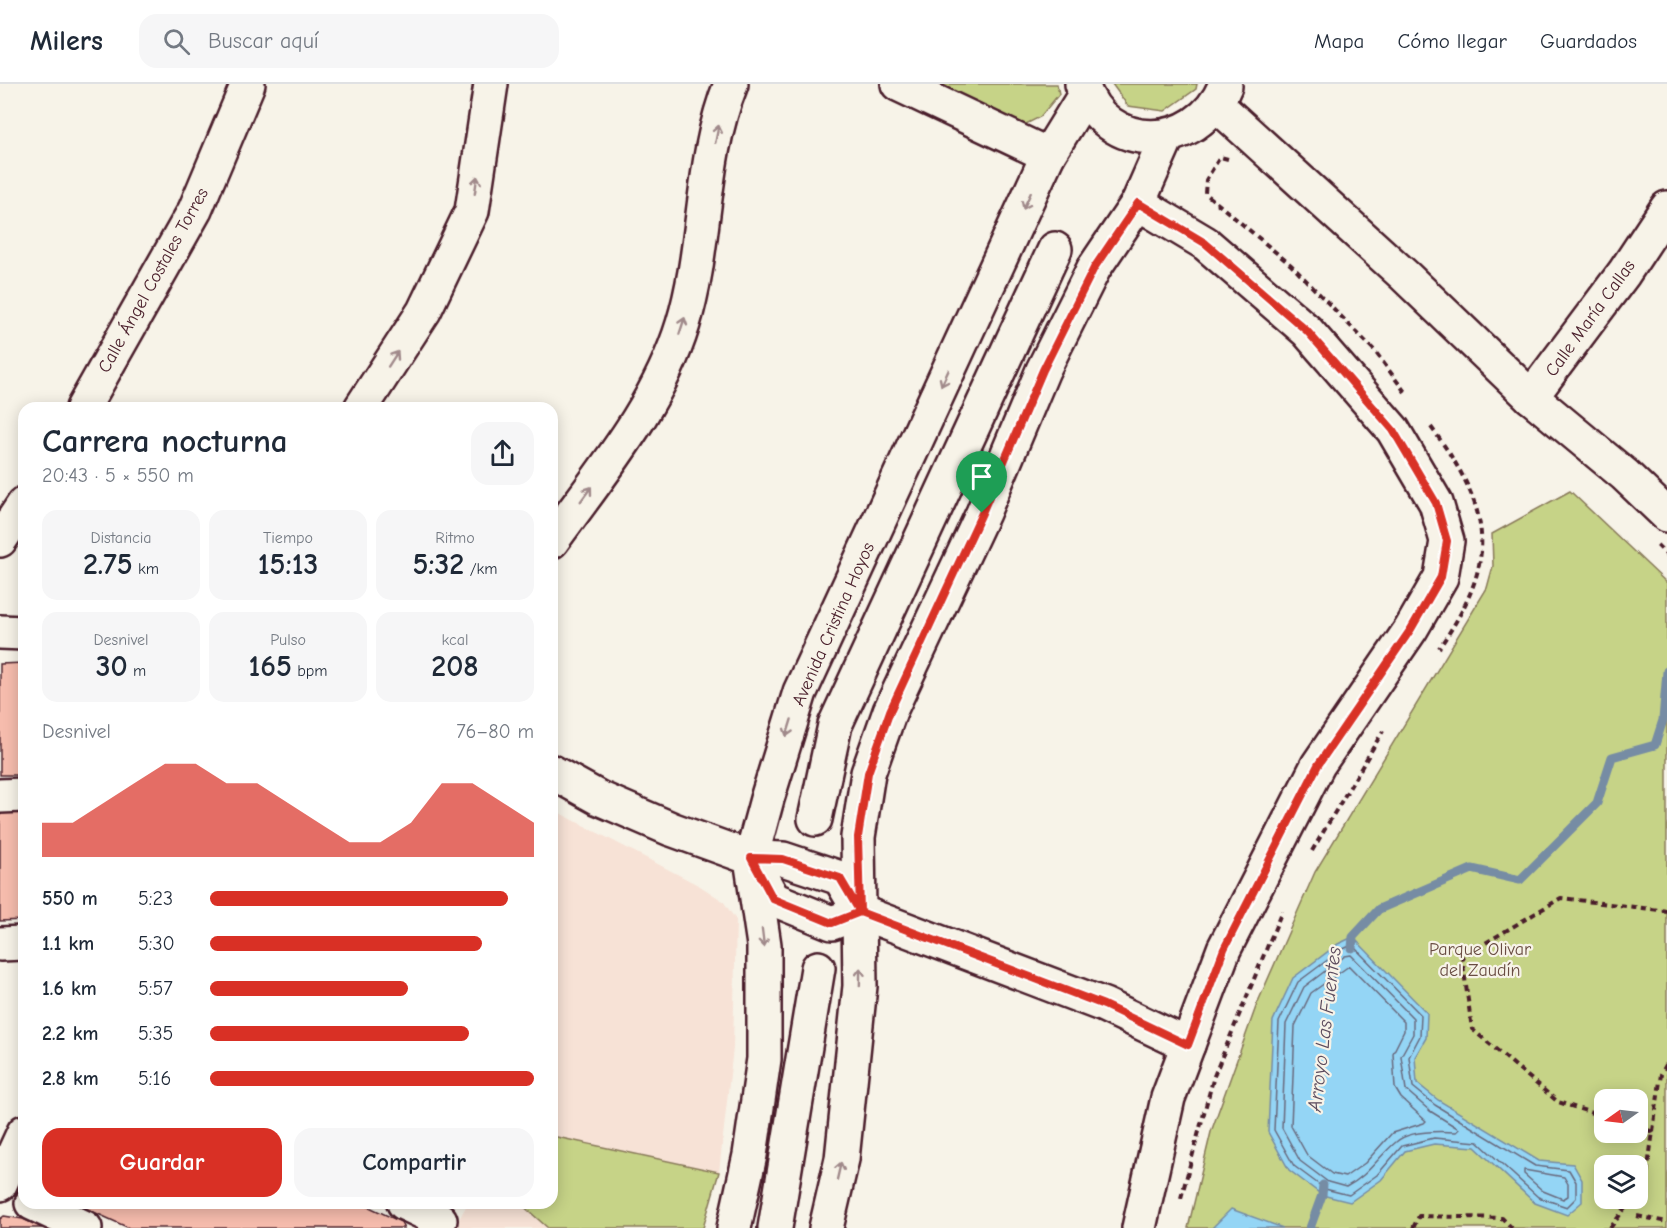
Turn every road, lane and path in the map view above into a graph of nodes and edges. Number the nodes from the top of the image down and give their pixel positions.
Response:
1 (248, 84) edge
2 (491, 84) edge
3 (731, 84) edge
4 (898, 84) edge
5 (1084, 89) edge
6 (1221, 94) edge
7 (1167, 137) junction
8 (1048, 155) junction
9 (1230, 160) dead end
10 (1138, 203) junction
11 (1667, 208) edge
12 (1055, 249) dead end
13 (1531, 397) junction
14 (1409, 398) dead end
15 (86, 402) edge
16 (365, 402) edge
17 (1430, 426) dead end
18 (18, 513) edge
19 (1667, 515) edge
20 (558, 533) edge
21 (0, 540) edge
22 (0, 632) edge
23 (18, 633) edge
24 (1435, 655) dead end
25 (1384, 730) dead end
26 (558, 775) edge
27 (0, 795) edge
28 (18, 795) edge
29 (815, 819) dead end
30 (751, 858) junction
31 (1308, 858) dead end
32 (1282, 910) dead end
33 (1667, 911) edge
34 (860, 912) junction
35 (18, 943) edge
36 (0, 944) edge
37 (818, 968) dead end
38 (1188, 1045) junction
39 (1667, 1063) edge
40 (1594, 1113) edge
41 (1648, 1130) edge
42 (1654, 1132) junction
43 (18, 1145) edge
44 (1648, 1168) edge
45 (0, 1184) edge
46 (0, 1188) edge
47 (18, 1196) edge
48 (1179, 1203) dead end
49 (45, 1209) edge
50 (417, 1209) edge
51 (1625, 1209) edge
52 (1637, 1216) dead end
53 (1667, 1222) edge
54 (85, 1228) edge
55 (435, 1228) edge
56 (734, 1228) edge
57 (775, 1228) edge
58 (826, 1228) edge
59 (1139, 1228) edge
60 (1413, 1228) edge
61 (1512, 1228) edge
62 (1610, 1228) edge

1 - 15 street, Calle Ángel Costales Torres
16 -> 2 street
20 -> 3 street
4 - 8 street
5 - 7 street
5 - 8 street, Avenida Cristina Hoyos
6 - 7 street
6 - 13 street
7 - 10 street
8 -> 30 street, Avenida Cristina Hoyos
9 - 14 path
10 - 34 street
10 - 38 street
11 - 13 street, Calle María Callas
12 - 29 street
13 - 19 street
17 - 24 path
18 - 21 street
22 - 23 street
25 - 31 path
26 - 30 street
27 - 28 street
30 - 34 street
30 - 34 street
30 -> 56 street, Avenida Cristina Hoyos
32 - 48 path
33 - 40 path
34 - 38 street
58 -> 34 street
35 - 36 street
37 - 57 street
38 - 59 street
39 - 42 path
41 - 42 path
42 - 44 path
43 - 45 street
46 - 47 street
49 - 54 street
50 - 55 street
51 - 62 path
52 - 53 path
60 - 61 path

